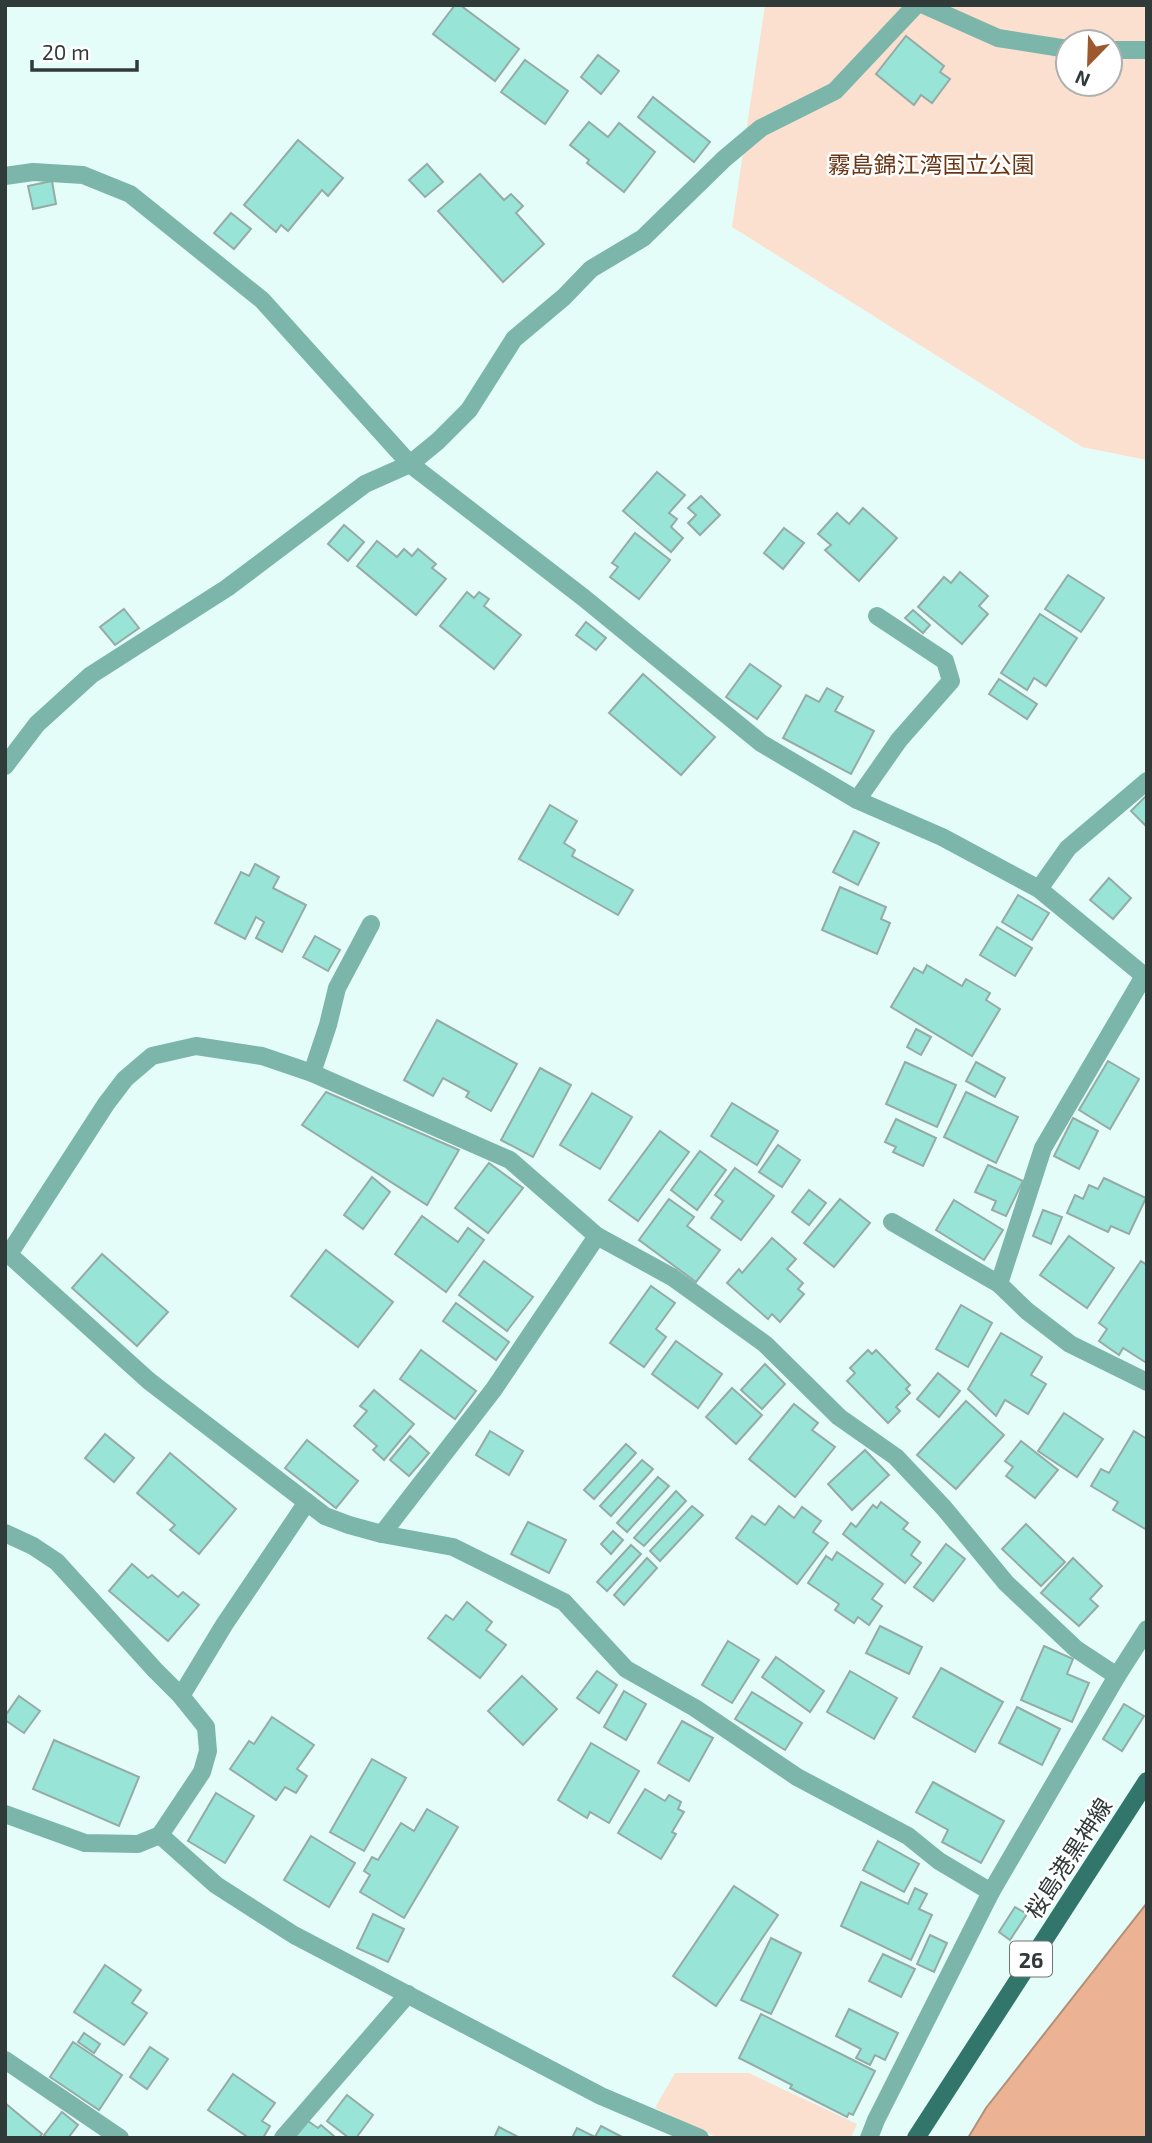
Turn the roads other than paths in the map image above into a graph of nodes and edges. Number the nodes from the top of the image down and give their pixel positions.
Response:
1 (916, 5) edge
2 (923, 5) edge
3 (1054, 47) edge
4 (1124, 50) edge
5 (1147, 50) edge
6 (5, 176) edge
7 (410, 464) junction
8 (877, 616) dead end
9 (5, 766) edge
10 (1147, 781) edge
11 (857, 800) junction
12 (1039, 889) junction
13 (371, 925) dead end
14 (1145, 977) edge
15 (312, 1073) junction
16 (892, 1222) dead end
17 (597, 1236) junction
18 (7, 1253) edge
19 (999, 1284) junction
20 (1147, 1382) edge
21 (307, 1502) junction
22 (5, 1533) edge
23 (382, 1534) junction
24 (1147, 1629) edge
25 (1116, 1676) junction
26 (181, 1696) junction
27 (1147, 1781) edge
28 (5, 1814) edge
29 (160, 1835) junction
30 (991, 1892) junction
31 (408, 1994) junction
32 (5, 2060) edge
33 (120, 2138) edge
34 (283, 2138) edge
35 (700, 2138) edge
36 (869, 2138) edge
37 (916, 2138) edge

1 - 7 street
2 - 3 street
4 - 5 street
6 - 7 street
7 - 9 street
7 - 11 street
8 - 11 street
10 - 12 street
11 - 12 street
12 - 14 street
13 - 15 street
14 - 19 street
15 - 17 street
15 - 18 street
16 - 19 street
17 - 23 street
17 - 25 street
18 - 21 street
19 - 20 street
21 - 23 street
21 - 26 street
22 - 26 street
23 - 30 street
24 - 25 street
25 - 30 street
26 - 29 street
27 - 37 main road, 桜島港黒神線 / 26
28 - 29 street
29 - 31 street
30 - 36 street
31 - 34 street
31 - 35 street
32 - 33 street

